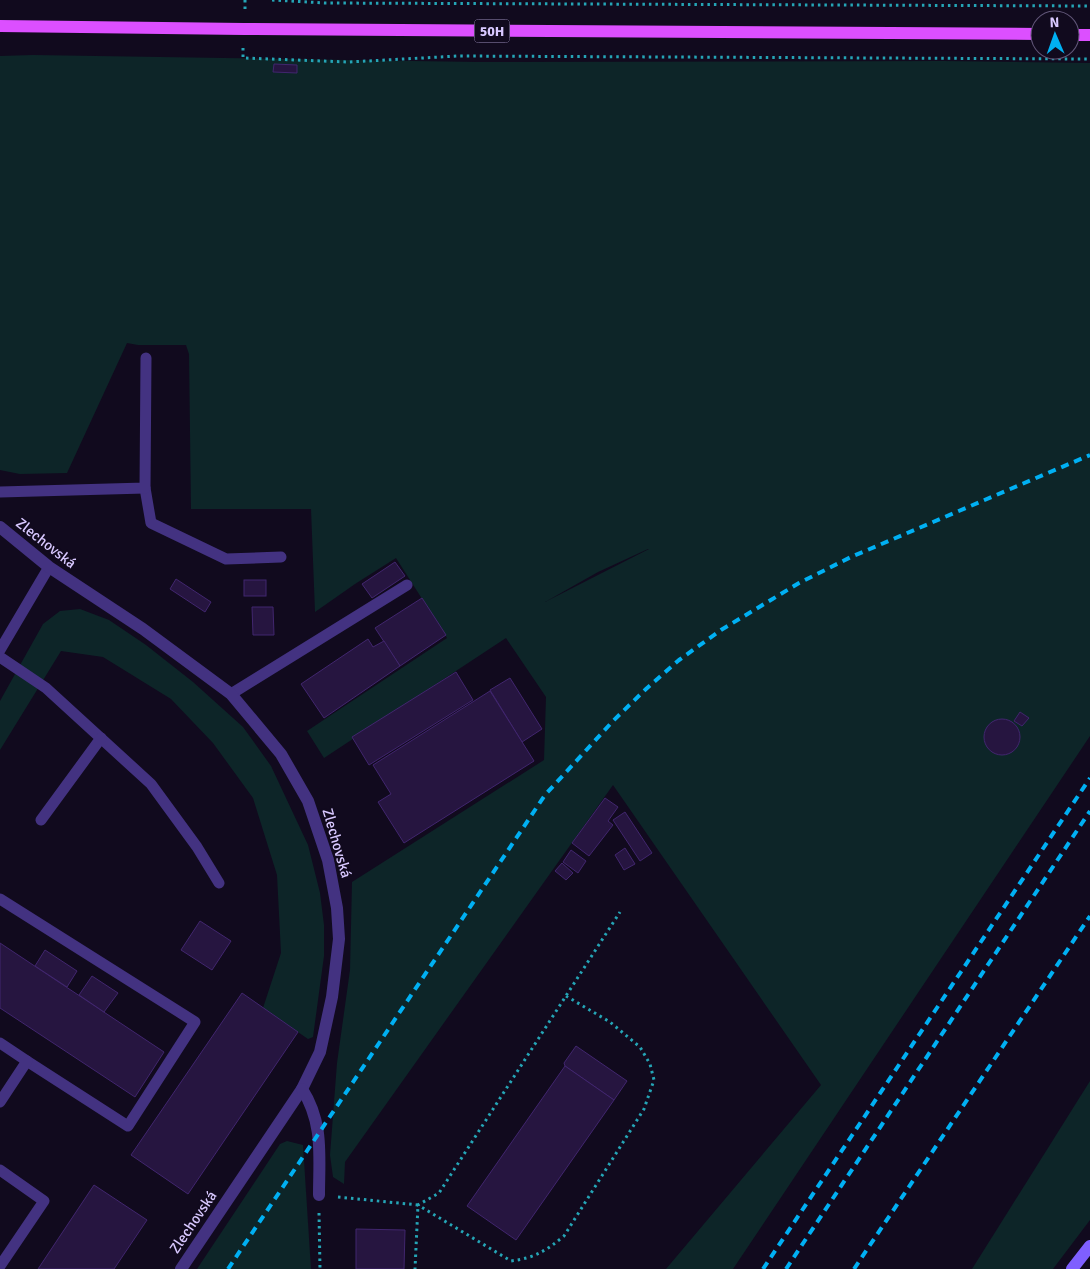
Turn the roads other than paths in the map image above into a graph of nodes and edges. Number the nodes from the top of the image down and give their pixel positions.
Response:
1 (0, 26) edge
2 (1030, 34) edge
3 (146, 358) dead end
4 (145, 488) junction
5 (0, 492) edge
6 (0, 527) edge
7 (281, 557) dead end
8 (49, 567) junction
9 (408, 585) dead end
10 (0, 650) edge
11 (0, 657) edge
12 (232, 694) junction
13 (101, 738) junction
14 (41, 820) dead end
15 (219, 883) dead end
16 (0, 898) edge
17 (0, 1044) edge
18 (27, 1060) junction
19 (302, 1089) junction
20 (0, 1102) edge
21 (0, 1170) edge
22 (319, 1195) road end
23 (1090, 1246) edge
24 (0, 1266) edge
25 (181, 1269) edge
26 (1072, 1269) edge

1 - 2 main road, 50H
3 - 4 lane
4 - 5 lane
4 - 7 lane
6 - 8 street, Zlechovská
8 - 10 lane
8 - 12 street, Zlechovská
9 - 12 lane
11 - 13 lane
12 - 19 street, Zlechovská
13 - 14 lane
13 - 15 lane
16 - 18 lane
17 - 18 lane
18 - 20 lane
19 - 22 street
19 - 25 street, Zlechovská
21 - 24 lane
23 - 26 main road

